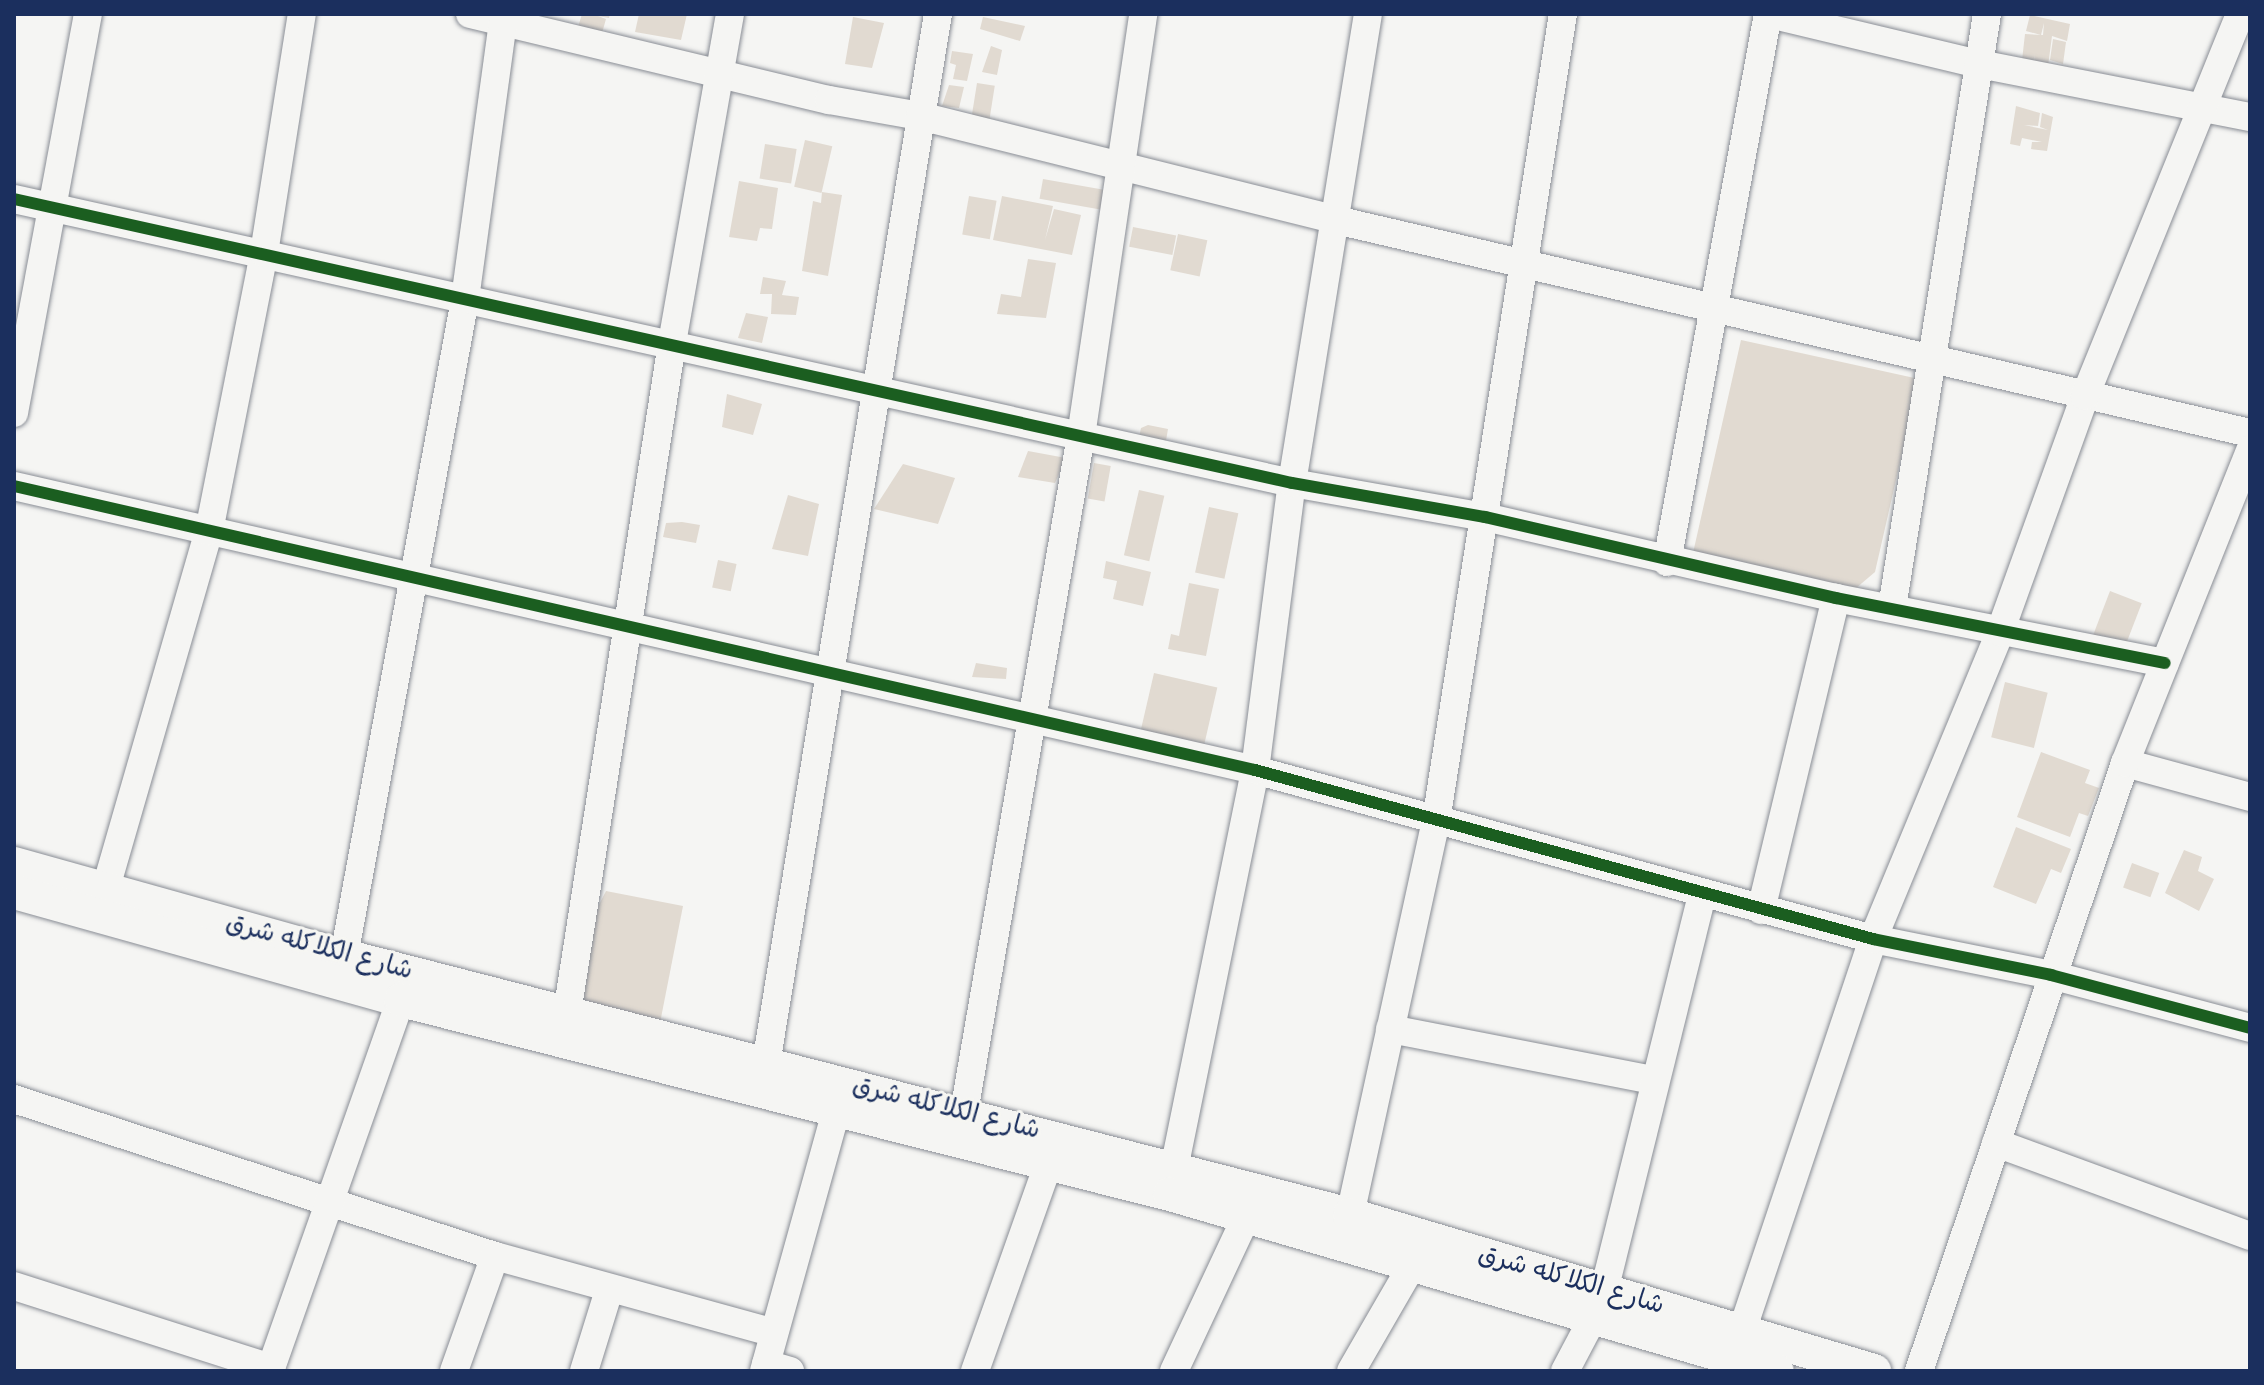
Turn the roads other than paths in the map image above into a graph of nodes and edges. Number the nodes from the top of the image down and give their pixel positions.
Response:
1 (88, 14) edge
2 (302, 14) edge
3 (470, 14) edge
4 (730, 14) edge
5 (938, 14) edge
6 (1143, 14) edge
7 (1368, 14) edge
8 (1563, 14) edge
9 (1768, 14) edge
10 (1987, 14) edge
11 (2240, 14) edge
12 (504, 17) edge
13 (1979, 64) junction
14 (723, 72) junction
15 (2203, 106) junction
16 (920, 116) junction
17 (2250, 117) edge
18 (1121, 166) junction
19 (14, 199) edge
20 (51, 207) junction
21 (1336, 220) junction
22 (264, 253) junction
23 (1527, 261) junction
24 (465, 299) junction
25 (1715, 307) junction
26 (672, 343) junction
27 (1931, 358) junction
28 (876, 390) junction
29 (2085, 396) junction
30 (14, 413) edge
31 (2250, 433) edge
32 (1081, 436) junction
33 (2250, 450) edge
34 (1292, 483) junction
35 (14, 486) edge
36 (1485, 517) junction
37 (209, 531) junction
38 (1667, 562) junction
39 (413, 575) junction
40 (1836, 598) junction
41 (1892, 608) junction
42 (630, 625) junction
43 (2000, 632) junction
44 (2165, 663) junction
45 (831, 674) junction
46 (1033, 718) junction
47 (2125, 763) junction
48 (1255, 770) junction
49 (2250, 797) edge
50 (1436, 821) junction
51 (14, 864) edge
52 (105, 891) junction
53 (14, 892) edge
54 (1702, 895) junction
55 (1761, 910) junction
56 (1873, 939) junction
57 (344, 956) junction
58 (2051, 975) junction
59 (401, 1000) junction
60 (567, 1013) junction
61 (2250, 1028) edge
62 (1390, 1029) junction
63 (766, 1064) junction
64 (1653, 1080) junction
65 (14, 1099) edge
66 (837, 1108) junction
67 (964, 1112) junction
68 (1996, 1143) junction
69 (1049, 1162) junction
70 (1174, 1169) junction
71 (330, 1202) junction
72 (1247, 1215) junction
73 (1350, 1215) junction
74 (2250, 1236) edge
75 (495, 1256) junction
76 (1414, 1262) junction
77 (14, 1286) edge
78 (609, 1290) junction
79 (1599, 1303) junction
80 (1742, 1331) junction
81 (774, 1333) junction
82 (773, 1369) edge
83 (270, 1370) edge
84 (1767, 1370) edge
85 (454, 1371) edge
86 (584, 1371) edge
87 (975, 1371) edge
88 (1174, 1371) edge
89 (1351, 1371) edge
90 (1565, 1371) edge
91 (1874, 1371) edge
92 (1919, 1371) edge

1 - 20 street
2 - 22 street
3 - 12 street
4 - 14 street
5 - 16 street
6 - 18 street
7 - 21 street
8 - 23 street
9 - 13 street
9 - 25 street
10 - 13 street
11 - 15 street
12 - 14 street
12 - 24 street
13 - 15 street
13 - 27 street
14 - 16 street
14 - 26 street
15 - 17 street
15 - 29 street
16 - 18 street
16 - 28 street
18 - 21 street
18 - 32 street
19 - 20 street
20 - 22 street
20 - 30 street
21 - 23 street
21 - 34 street
22 - 24 street
22 - 37 street
23 - 25 street
23 - 36 street
24 - 26 street
24 - 39 street
25 - 27 street
25 - 38 street
26 - 28 street
26 - 42 street
27 - 29 street
27 - 41 street
28 - 32 street
28 - 45 street
29 - 31 street
29 - 43 street
32 - 34 street
32 - 46 street
33 - 44 street
34 - 36 street
34 - 48 street
35 - 37 street
36 - 38 street
36 - 50 street
37 - 39 street
37 - 52 street
38 - 40 street
39 - 42 street
39 - 57 street
40 - 41 street
40 - 55 street
41 - 43 street
42 - 45 street
42 - 60 street
43 - 44 street
43 - 56 street
44 - 47 street
45 - 46 street
45 - 63 street
46 - 48 street
46 - 67 street
47 - 49 street
47 - 58 street
48 - 50 street
48 - 70 street
50 - 54 street
50 - 62 street
51 - 52 street, شارع الكلاكله شرق
52 - 57 street, شارع الكلاكله شرق
53 - 59 street, شارع الكلاكله شرق
54 - 55 street
54 - 64 street
55 - 56 street
56 - 58 street
56 - 80 street
57 - 60 street, شارع الكلاكله شرق
58 - 61 street
58 - 68 street
59 - 66 street, شارع الكلاكله شرق
59 - 71 street
60 - 63 street, شارع الكلاكله شرق
62 - 64 street
62 - 73 street
63 - 67 street, شارع الكلاكله شرق
64 - 79 street
65 - 71 street
66 - 69 street, شارع الكلاكله شرق
66 - 81 street
67 - 70 street, شارع الكلاكله شرق
68 - 74 street
68 - 92 street
69 - 72 street, شارع الكلاكله شرق
69 - 87 street
70 - 73 street, شارع الكلاكله شرق
71 - 75 street
71 - 83 street
72 - 76 street, شارع الكلاكله شرق
72 - 88 street
73 - 79 street, شارع الكلاكله شرق
75 - 78 street
75 - 85 street
76 - 79 street, شارع الكلاكله شرق
76 - 89 street
77 - 83 street
78 - 81 street
78 - 86 street
79 - 80 street, شارع الكلاكله شرق
79 - 84 street, شارع الكلاكله شرق
79 - 90 street
80 - 91 street, شارع الكلاكله شرق
81 - 82 street

